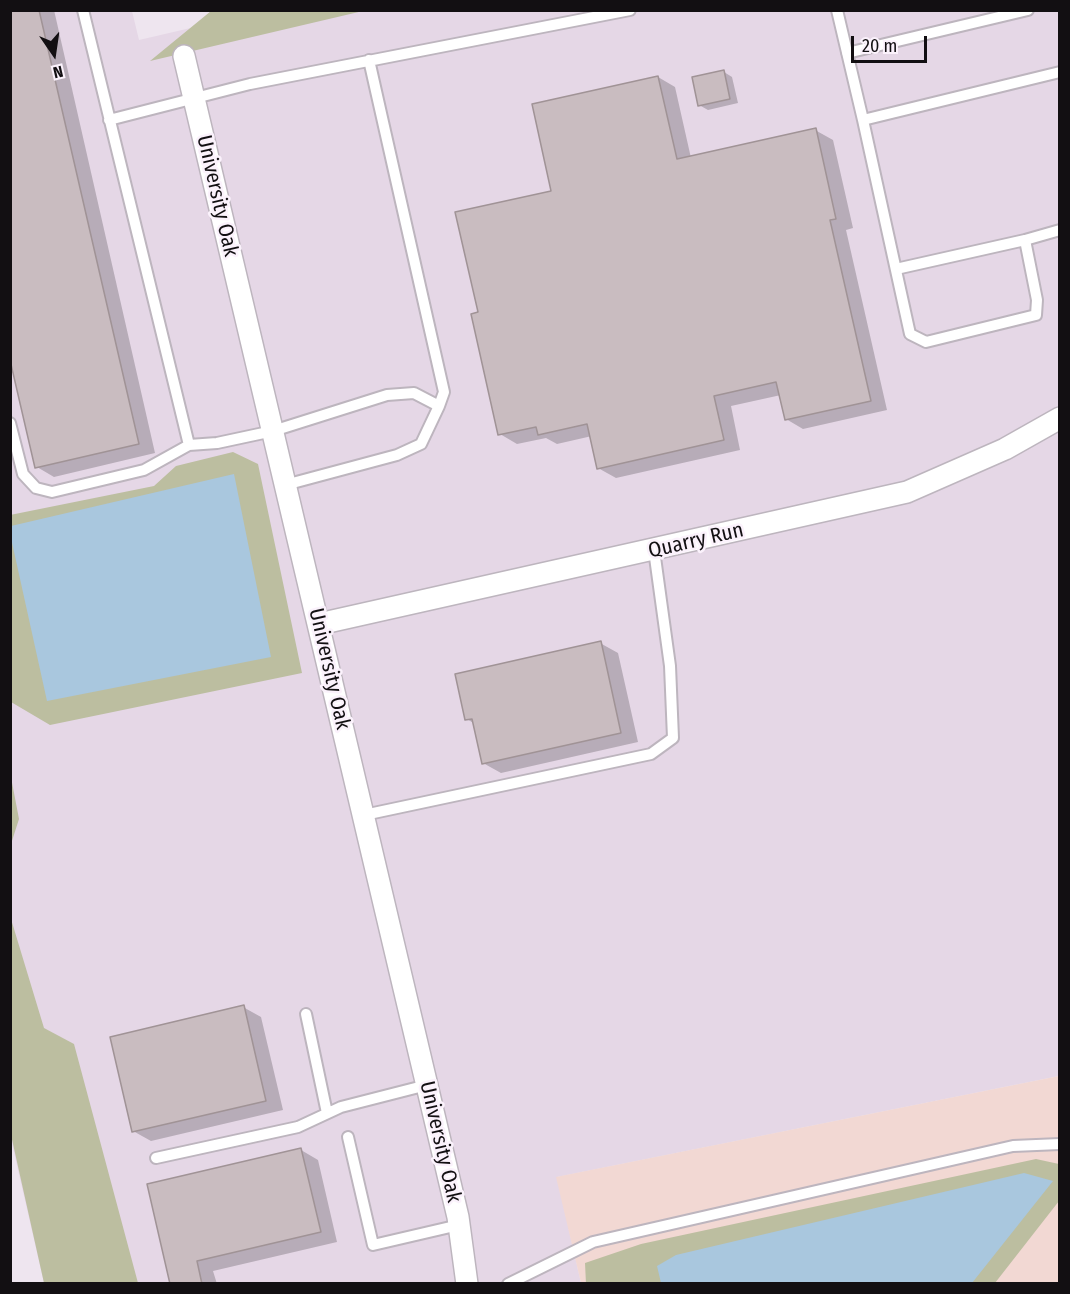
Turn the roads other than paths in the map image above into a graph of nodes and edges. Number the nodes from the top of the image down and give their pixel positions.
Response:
1 (83, 10) edge
2 (630, 10) edge
3 (837, 10) edge
4 (1028, 10) edge
5 (847, 53) junction
6 (184, 56) dead end
7 (369, 60) junction
8 (1059, 72) edge
9 (194, 99) junction
10 (109, 120) junction
11 (863, 120) junction
12 (1059, 230) edge
13 (1025, 240) junction
14 (896, 269) junction
15 (439, 406) junction
16 (1059, 418) edge
17 (10, 423) edge
18 (273, 431) junction
19 (189, 445) junction
20 (285, 485) junction
21 (654, 550) junction
22 (319, 624) junction
23 (364, 815) junction
24 (306, 1014) dead end
25 (427, 1085) junction
26 (327, 1113) junction
27 (348, 1137) dead end
28 (1059, 1144) edge
29 (156, 1158) dead end
30 (459, 1225) junction
31 (467, 1284) edge
32 (508, 1284) edge

1 - 10 lane
2 - 7 lane
3 - 5 lane
4 - 5 lane
5 - 11 lane
6 - 9 street, University Oak
7 - 9 lane
7 - 15 lane
8 - 11 lane
9 - 10 lane
9 - 18 street, University Oak
10 - 19 lane
11 - 14 lane
12 - 13 lane
13 - 14 lane
13 - 14 lane
15 - 18 lane
15 - 20 lane
16 - 21 street, Quarry Run
17 - 19 lane
18 - 19 lane
18 - 20 street, University Oak
20 - 22 street, University Oak
21 - 22 street, Quarry Run
21 - 23 lane
22 - 23 street, University Oak
23 - 25 street, University Oak
24 - 26 lane
25 - 26 lane
25 - 30 street, University Oak
26 - 29 lane
27 - 30 lane
28 - 32 lane
30 - 31 street, University Oak

